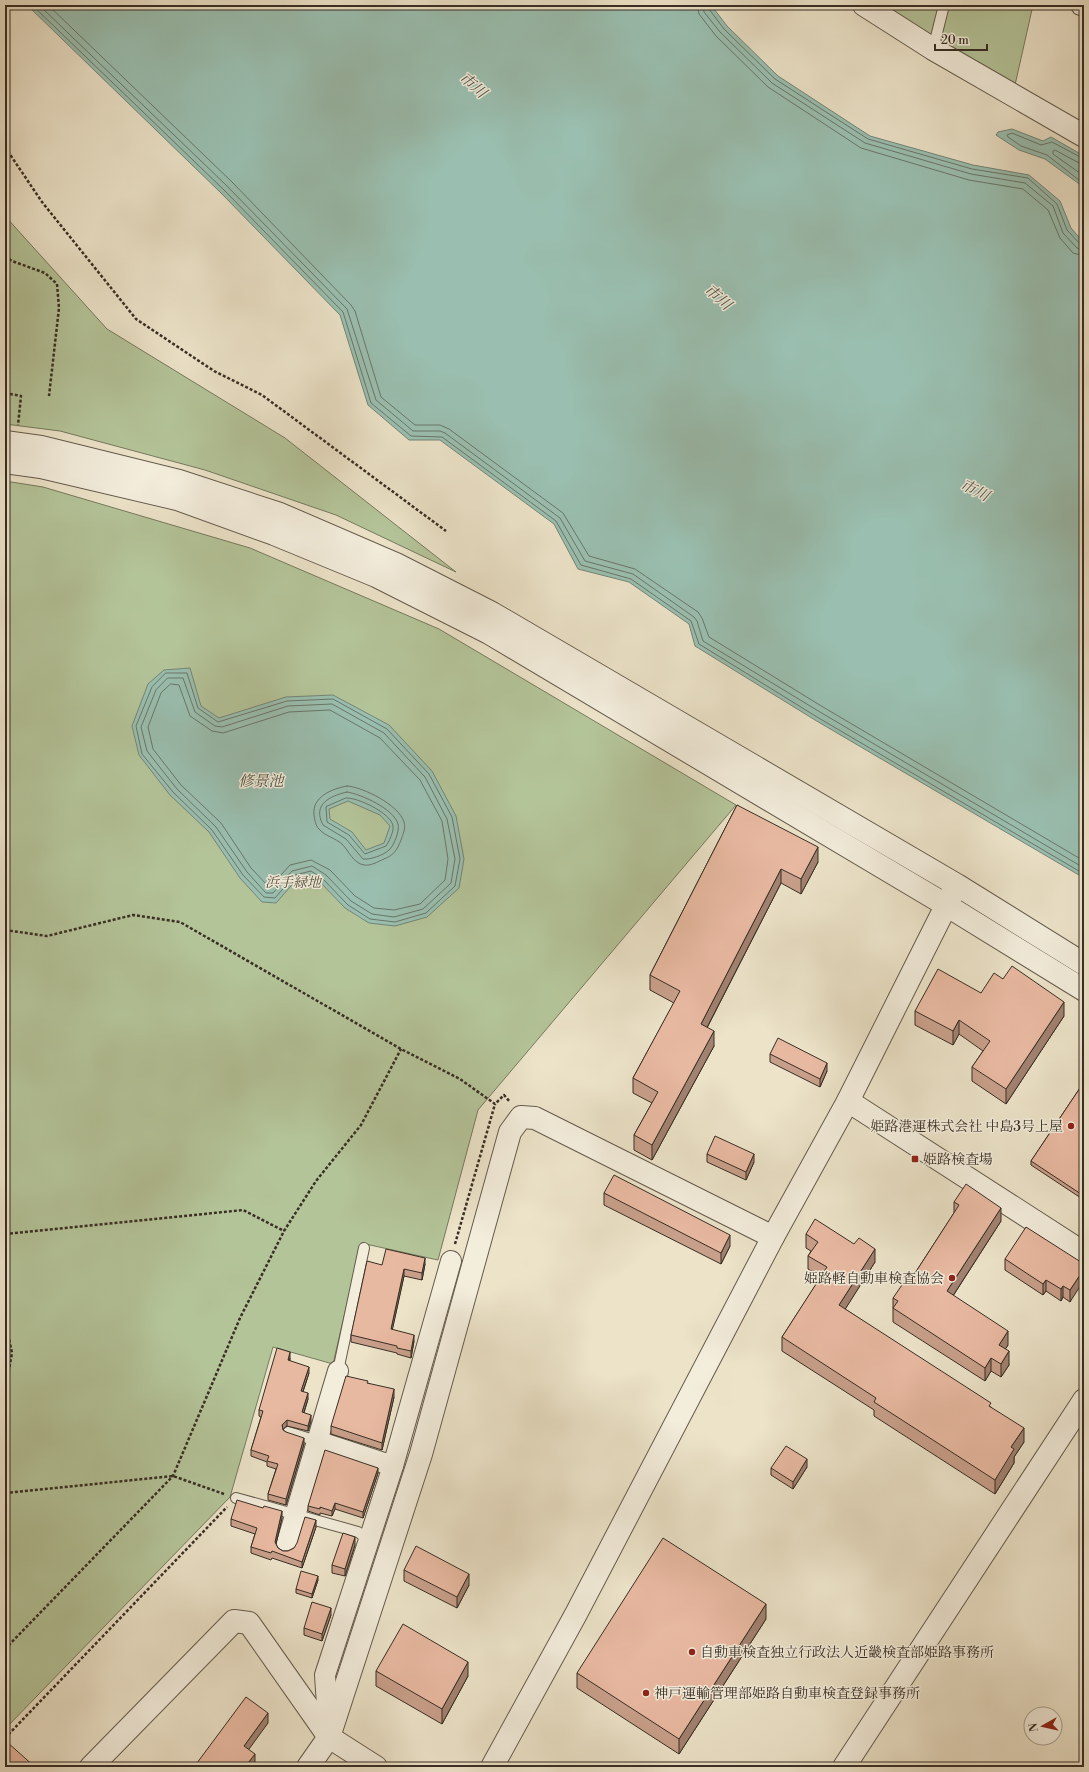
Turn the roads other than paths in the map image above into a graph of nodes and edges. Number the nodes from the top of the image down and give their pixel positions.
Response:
1 (864, 5) edge
2 (944, 5) edge
3 (1080, 5) edge
4 (1084, 6) edge
5 (933, 49) junction
6 (1084, 136) edge
7 (10, 453) edge
8 (957, 885) junction
9 (946, 905) junction
10 (1084, 964) edge
11 (1084, 990) edge
12 (848, 1101) junction
13 (773, 1237) junction
14 (364, 1248) dead end
15 (1084, 1253) edge
16 (450, 1261) road end
17 (338, 1371) joint
18 (1084, 1400) edge
19 (288, 1432) edge
20 (317, 1441) junction
21 (393, 1466) junction
22 (236, 1498) road end
23 (295, 1515) junction
24 (370, 1541) junction
25 (286, 1546) dead end
26 (329, 1737) junction
27 (91, 1767) edge
28 (308, 1767) edge
29 (376, 1767) edge
30 (492, 1767) edge
31 (844, 1767) edge

1 - 5 street
2 - 5 lane
3 - 4 street
5 - 6 street
7 - 8 street
7 - 9 street
8 - 9 street
8 - 10 street
9 - 11 street
9 - 12 street
12 - 13 street
12 - 15 street
13 - 26 street
13 - 30 street
14 - 17 lane
16 - 21 street
17 - 20 street
18 - 31 street
19 - 20 lane
20 - 21 street
20 - 23 street
21 - 24 street
22 - 23 lane
23 - 24 lane
23 - 25 street
24 - 26 street
26 - 27 street
26 - 28 street
26 - 29 street

